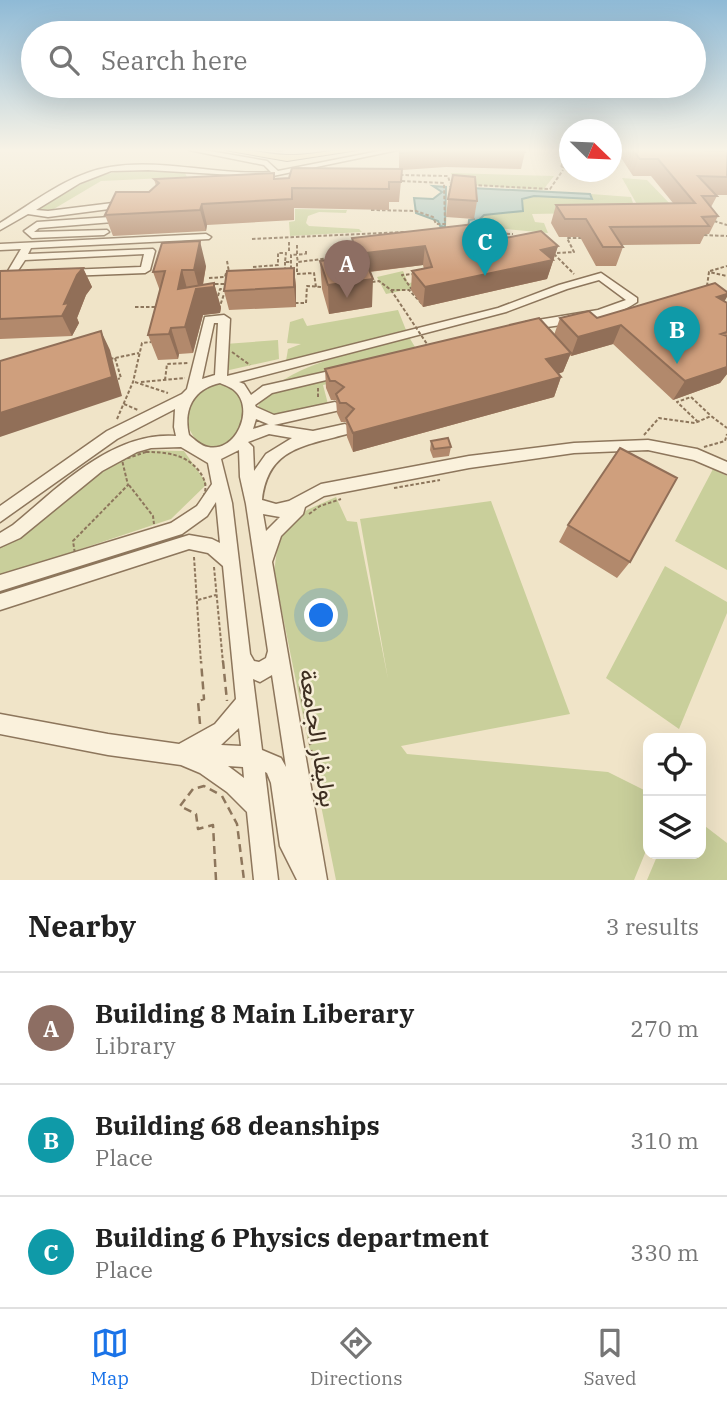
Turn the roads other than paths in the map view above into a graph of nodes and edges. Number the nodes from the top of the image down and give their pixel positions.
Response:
1 (56, 191) edge
2 (60, 191) edge
3 (118, 206) junction
4 (140, 207) edge
5 (27, 211) junction
6 (110, 220) junction
7 (0, 225) edge
8 (102, 237) junction
9 (206, 237) dead end
10 (28, 246) junction
11 (0, 247) edge
12 (21, 257) junction
13 (50, 274) edge
14 (37, 275) edge
15 (518, 328) edge
16 (360, 368) edge
17 (224, 379) junction
18 (186, 391) junction
19 (250, 407) junction
20 (332, 407) road end
21 (345, 429) edge
22 (314, 436) junction
23 (240, 441) junction
24 (194, 449) junction
25 (727, 468) edge
26 (220, 484) junction
27 (347, 491) junction
28 (254, 504) junction
29 (0, 515) edge
30 (0, 540) edge
31 (232, 564) junction
32 (265, 569) junction
33 (0, 583) edge
34 (0, 602) edge
35 (278, 647) junction
36 (242, 658) junction
37 (237, 700) junction
38 (0, 724) edge
39 (179, 754) junction
40 (253, 759) junction
41 (259, 809) junction
42 (267, 880) edge
43 (310, 880) edge
44 (315, 880) edge

1 - 7 street
2 - 5 street
3 - 4 street
3 - 5 street
3 - 6 street
5 - 7 street
6 - 8 street
6 - 8 street
8 - 9 street
8 - 10 street
10 - 11 street
10 - 12 street
12 - 13 street
12 - 14 street
15 - 17 street
16 - 19 street
17 - 18 street
17 - 18 street
17 - 19 street
18 - 24 street
18 - 29 street
19 - 20 street
19 - 23 street
21 - 22 street
22 - 23 street
22 - 28 street
23 - 24 street
23 - 28 street, بوليفار الجامعة
24 - 26 street
24 - 30 street
25 - 27 street
26 - 31 street
26 - 33 street
27 - 28 street
27 - 32 street
28 - 32 street, بوليفار الجامعة
31 - 34 street
31 - 36 street
32 - 35 street, بوليفار الجامعة
35 - 36 street
35 - 44 street, بوليفار الجامعة
36 - 37 street
37 - 39 street
37 - 40 street
38 - 39 street
39 - 40 street
39 - 41 street
40 - 41 street
40 - 43 street
41 - 42 street

